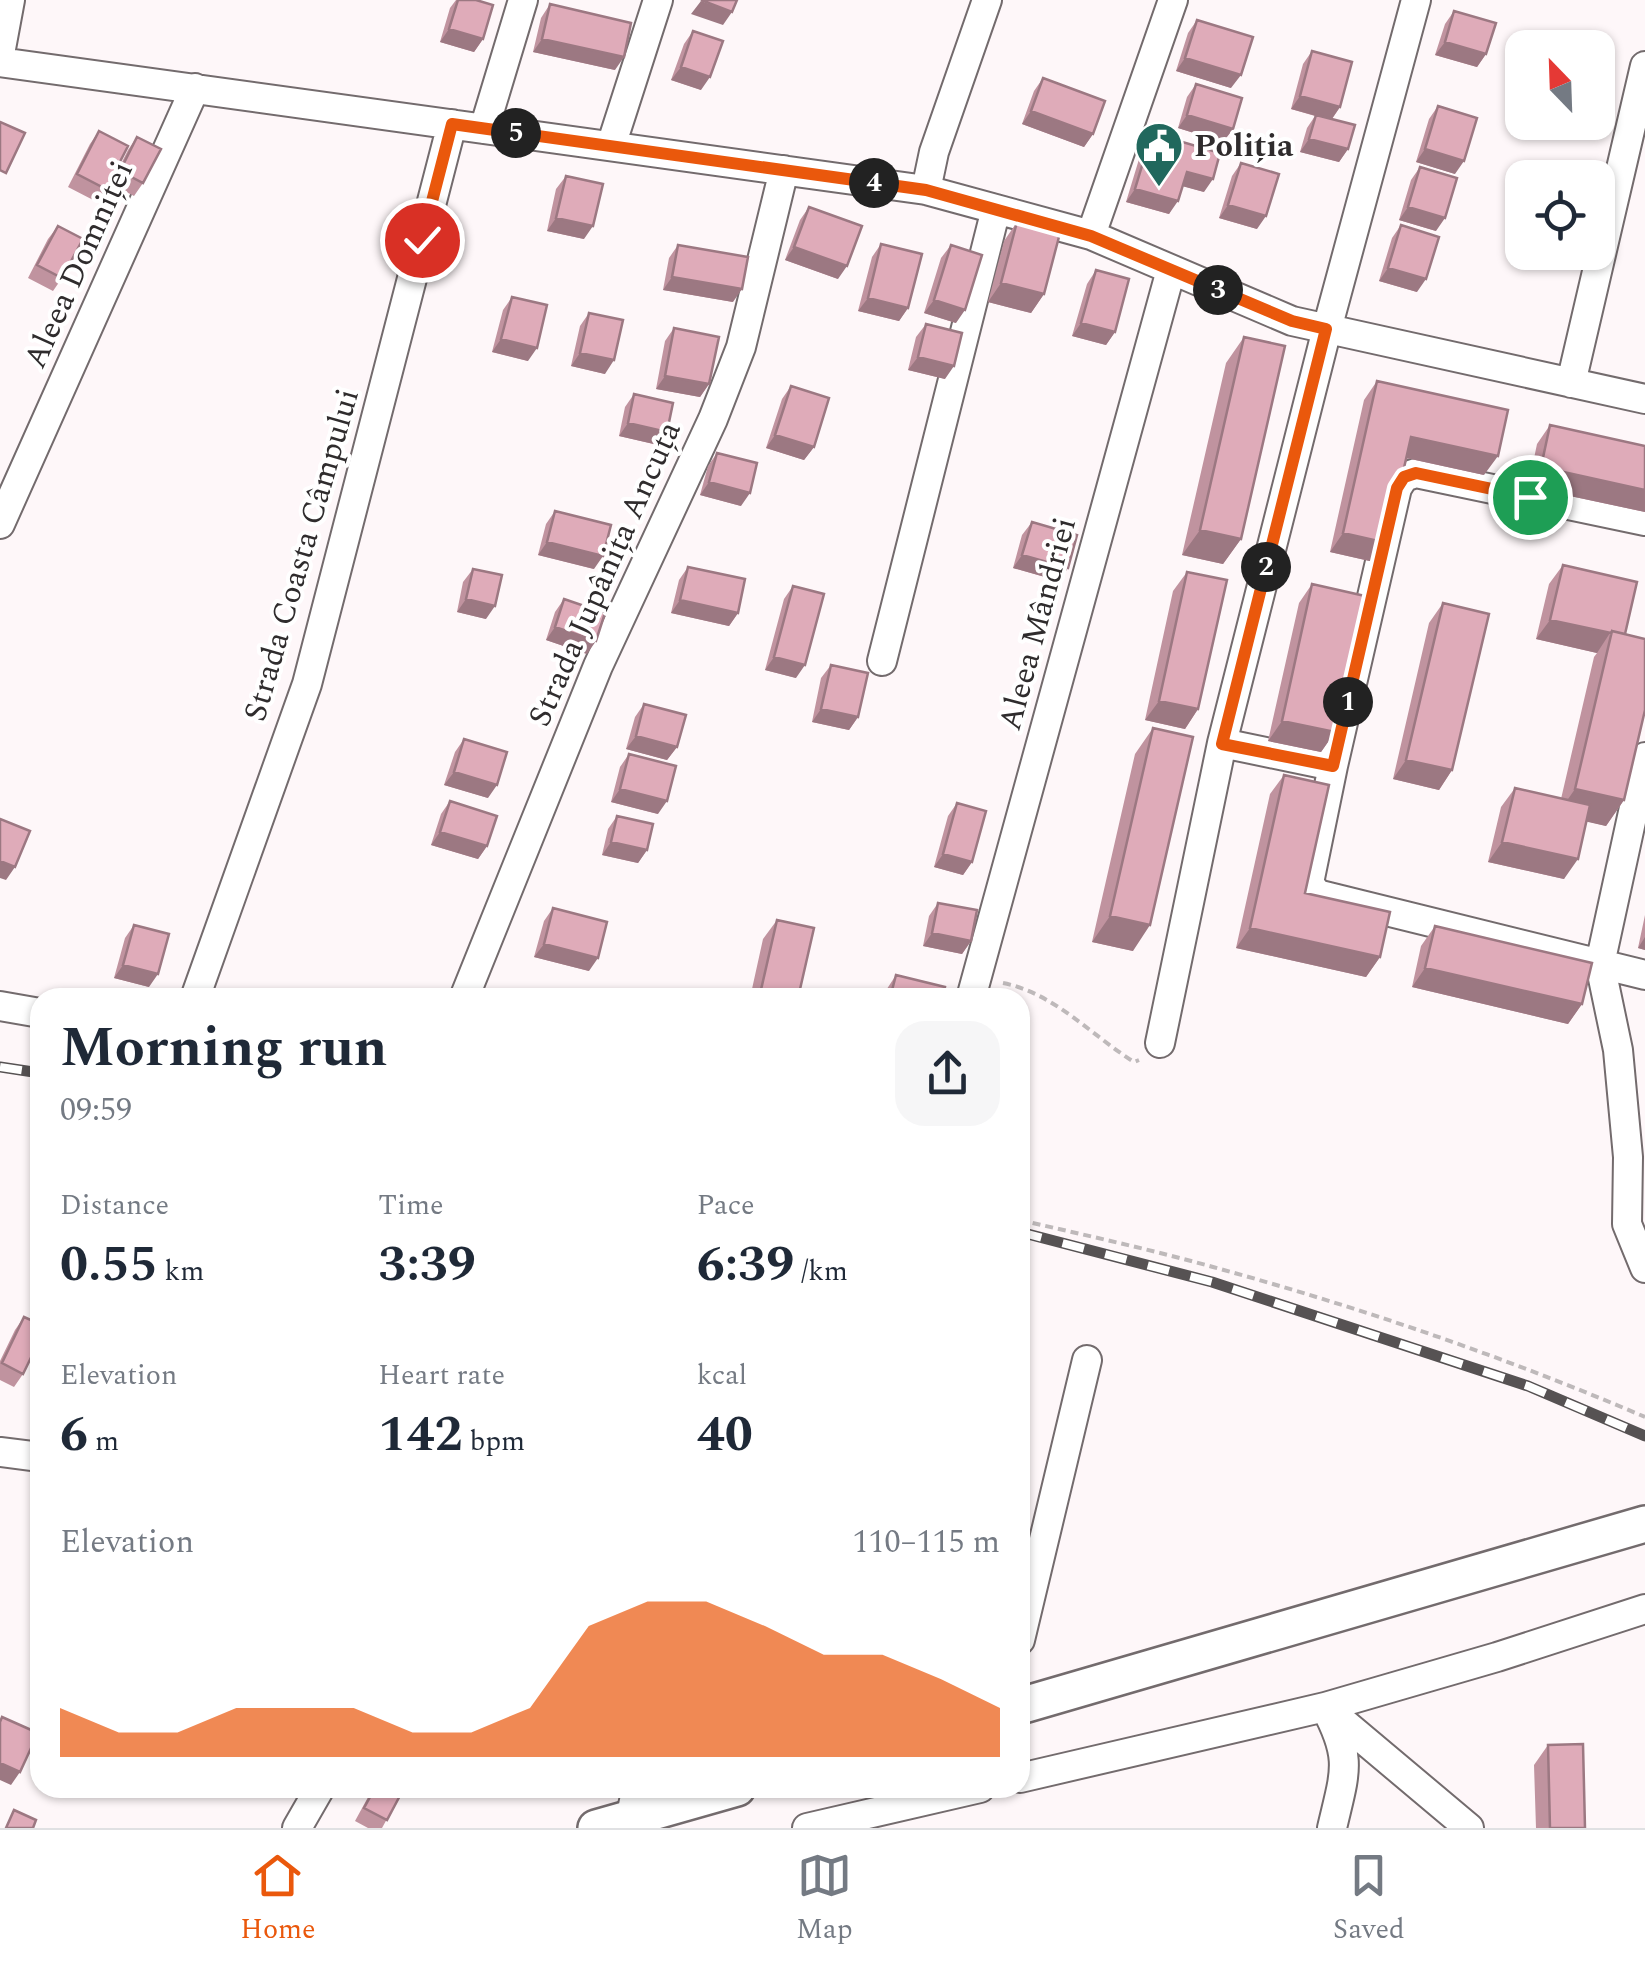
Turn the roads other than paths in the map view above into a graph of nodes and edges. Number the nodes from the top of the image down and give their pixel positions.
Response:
1 (10, 0) edge
2 (523, 0) edge
3 (658, 0) edge
4 (987, 0) edge
5 (1173, 0) edge
6 (1416, 0) edge
7 (0, 54) edge
8 (0, 62) edge
9 (1645, 66) edge
10 (195, 88) junction
11 (452, 124) junction
12 (484, 129) junction
13 (612, 146) junction
14 (784, 170) junction
15 (926, 190) junction
16 (996, 209) junction
17 (1091, 236) junction
18 (1171, 270) junction
19 (1326, 329) junction
20 (1571, 383) junction
21 (1645, 399) edge
22 (1645, 521) edge
23 (0, 524) edge
24 (882, 661) dead end
25 (1222, 744) junction
26 (1645, 757) edge
27 (1333, 766) junction
28 (1600, 964) junction
29 (1645, 975) edge
30 (199, 988) edge
31 (468, 988) edge
32 (974, 988) edge
33 (0, 1006) edge
34 (30, 1011) edge
35 (1160, 1043) road end
36 (1645, 1268) edge
37 (1087, 1360) dead end
38 (0, 1452) edge
39 (30, 1456) edge
40 (1645, 1524) edge
41 (1030, 1598) edge
42 (1645, 1608) edge
43 (1030, 1703) edge
44 (1325, 1707) junction
45 (1030, 1776) edge
46 (314, 1798) edge
47 (695, 1798) edge
48 (937, 1798) edge
49 (640, 1811) edge
50 (297, 1828) edge
51 (596, 1828) edge
52 (807, 1828) edge
53 (1332, 1828) edge
54 (1469, 1828) edge

1 - 7 street
2 - 12 street
3 - 13 street
4 - 15 street
5 - 17 street
6 - 19 street
8 - 10 street
9 - 20 street
10 - 11 street
10 - 23 street, Aleea Domniței
11 - 12 street
11 - 30 street, Strada Coasta Câmpului
12 - 13 street
13 - 14 street
14 - 15 street
14 - 31 street, Strada Jupânița Ancuța
15 - 16 street
16 - 17 street
16 - 24 street
17 - 18 street
18 - 19 street
18 - 32 street, Aleea Mândriei
19 - 20 street
19 - 25 street
20 - 21 street
22 - 27 street
25 - 27 street
25 - 35 street
26 - 28 street
27 - 28 street
28 - 29 street
28 - 36 street
33 - 34 street
37 - 41 street
38 - 39 street
40 - 43 main road
42 - 44 street
44 - 45 street
44 - 53 street
44 - 54 street
46 - 50 street
47 - 49 main road
48 - 52 street
49 - 51 main road

